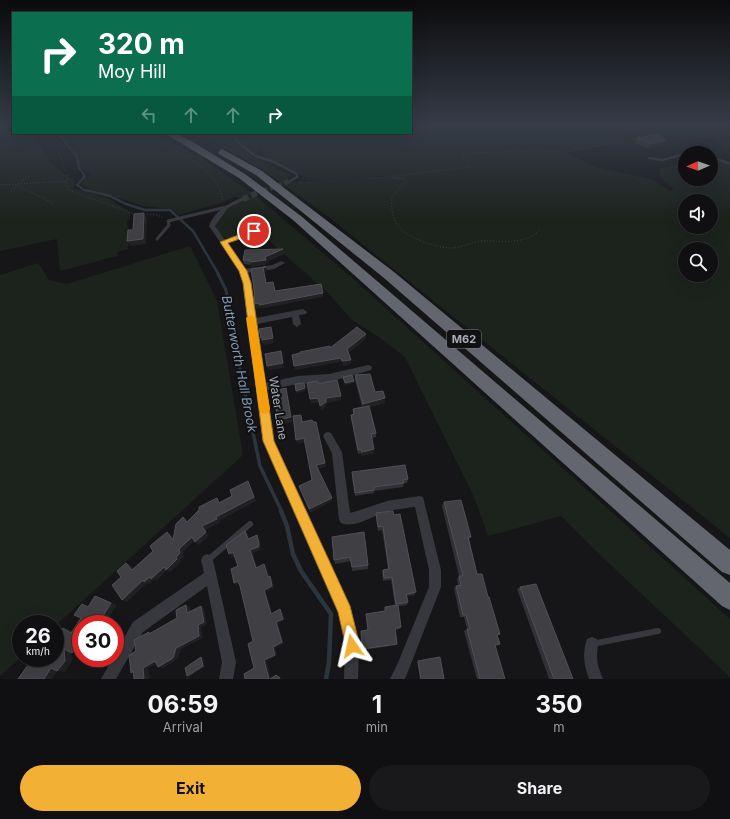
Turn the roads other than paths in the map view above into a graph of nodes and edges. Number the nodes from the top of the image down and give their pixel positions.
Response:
1 (211, 157) edge
2 (229, 157) edge
3 (257, 157) edge
4 (675, 157) edge
5 (649, 158) dead end
6 (718, 160) edge
7 (730, 164) edge
8 (290, 181) dead end
9 (243, 199) tunnel mouth
10 (224, 207) junction
11 (254, 231) dead end
12 (158, 240) dead end
13 (224, 242) junction
14 (282, 263) dead end
15 (243, 271) junction
16 (251, 322) junction
17 (297, 324) dead end
18 (368, 368) dead end
19 (262, 387) junction
20 (328, 436) dead end
21 (250, 524) dead end
22 (208, 560) joint
23 (730, 563) edge
24 (211, 576) junction
25 (730, 598) edge
26 (658, 631) dead end
27 (592, 644) joint
28 (108, 679) edge
29 (226, 679) edge
30 (351, 679) edge
31 (397, 679) edge
32 (596, 679) edge

1 - 25 highway, M62
2 - 23 highway, M62
3 - 8 lane
4 - 5 lane
6 - 7 street
9 - 10 street, Water Lane
10 - 12 lane
10 - 13 street, Water Lane
11 - 13 street
13 - 15 street, Water Lane
14 - 15 street
15 - 16 street, Water Lane
16 - 17 street
16 - 19 street, Water Lane
18 - 19 street
19 - 30 street, Water Lane
20 - 31 street
21 - 22 lane
22 - 24 street
24 - 28 street
24 - 29 street
26 - 27 lane
27 - 32 street

